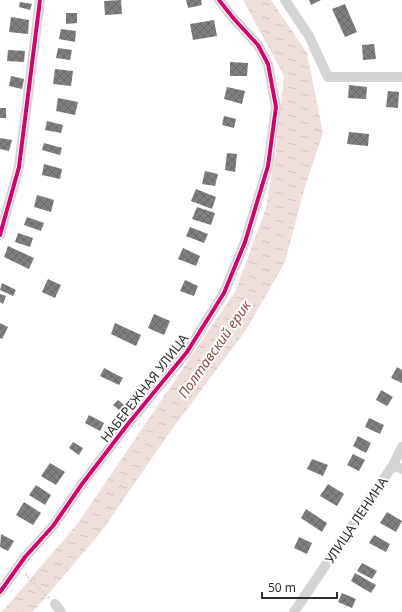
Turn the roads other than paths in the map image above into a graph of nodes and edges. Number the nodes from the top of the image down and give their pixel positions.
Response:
1 (40, 0) edge
2 (219, 0) edge
3 (285, 0) edge
4 (402, 77) edge
5 (0, 235) edge
6 (402, 447) edge
7 (397, 467) edge
8 (0, 592) edge
9 (294, 612) edge

1 - 5 street
2 - 8 street, НАБЕРЕЖНАЯ УЛИЦА
3 - 4 street
6 - 7 street, УЛИЦА ЛЕНИНА
7 - 9 street, УЛИЦА ЛЕНИНА

